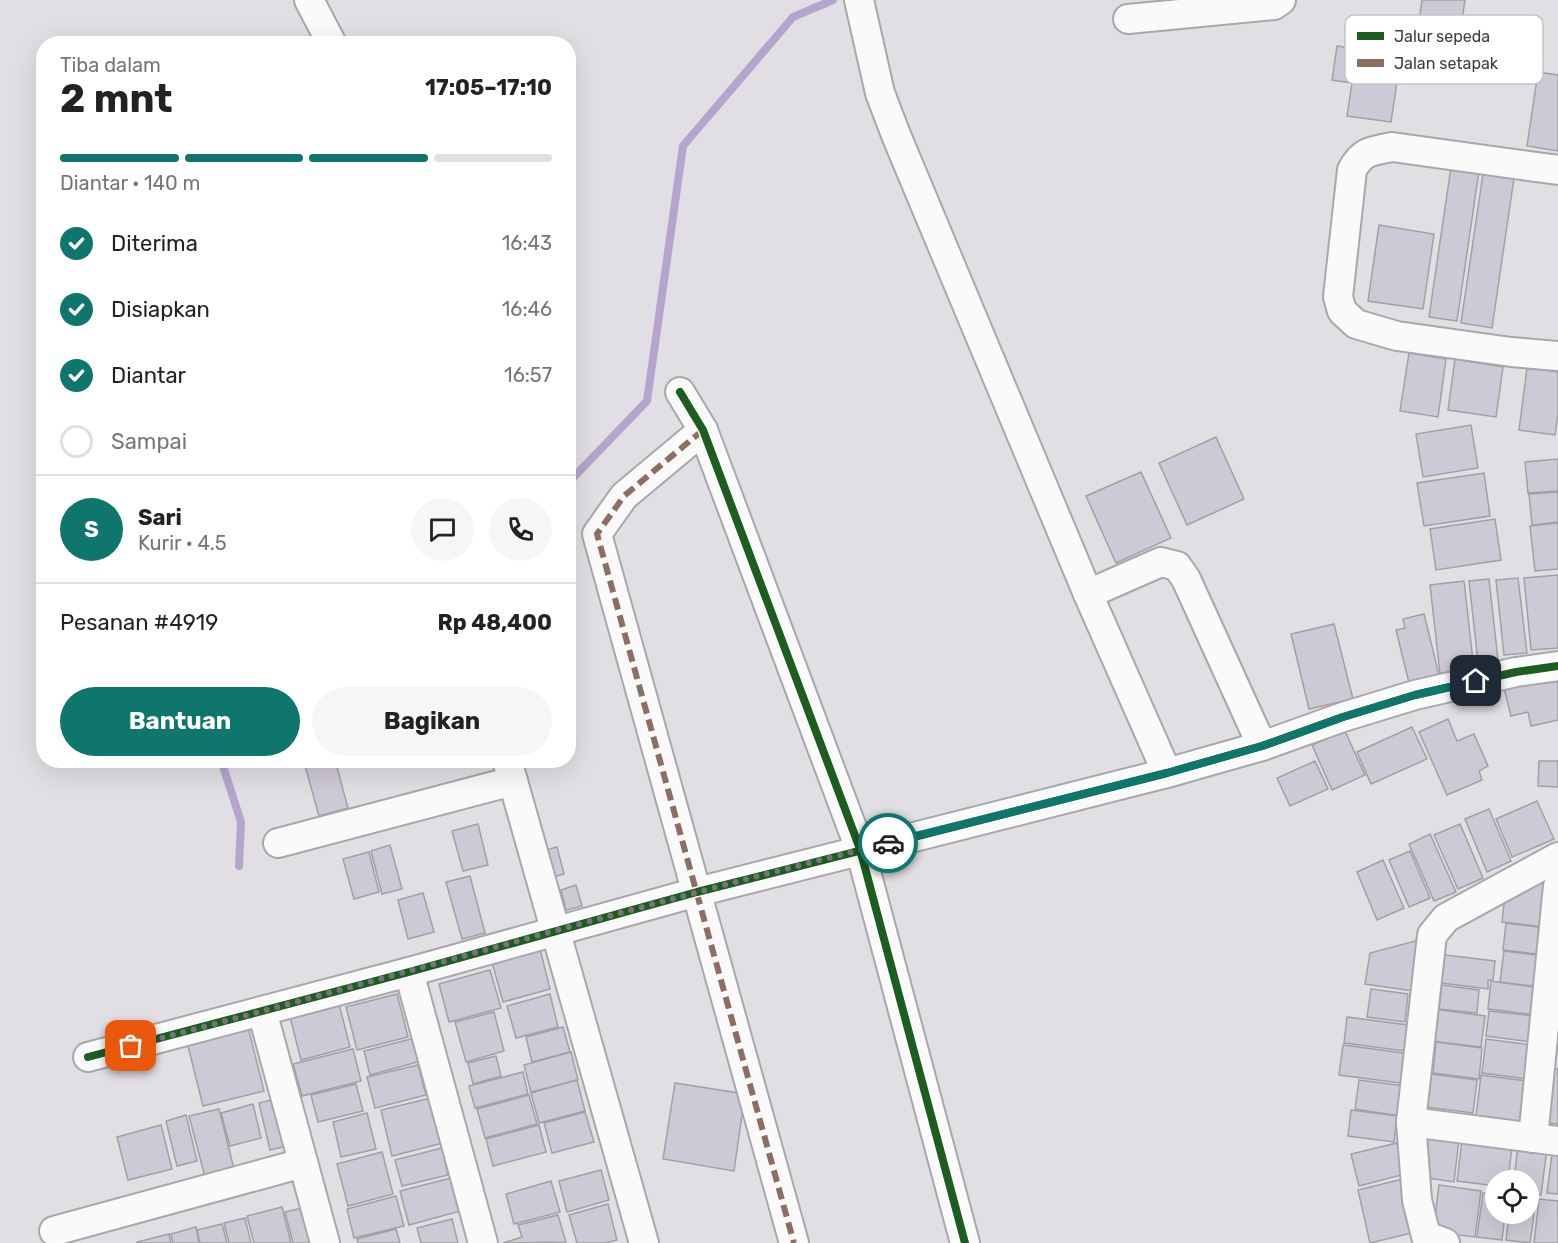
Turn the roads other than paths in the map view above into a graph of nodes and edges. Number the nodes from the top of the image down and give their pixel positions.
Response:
1 (309, 0) edge
2 (1281, 0) edge
3 (861, 9) edge
4 (1128, 19) dead end
5 (328, 36) edge
6 (1558, 170) edge
7 (1558, 356) edge
8 (680, 392) dead end
9 (703, 430) junction
10 (1088, 594) junction
11 (1558, 666) edge
12 (1262, 746) junction
13 (510, 771) edge
14 (1167, 773) junction
15 (278, 843) dead end
16 (860, 849) junction
17 (1558, 857) edge
18 (1558, 886) edge
19 (697, 892) junction
20 (556, 931) junction
21 (409, 972) junction
22 (261, 1011) junction
23 (88, 1057) dead end
24 (1550, 1059) edge
25 (1411, 1122) junction
26 (1545, 1139) edge
27 (303, 1163) junction
28 (54, 1231) dead end
29 (1435, 1239) edge
30 (325, 1243) edge
31 (483, 1243) edge
32 (644, 1243) edge
33 (794, 1243) edge
34 (965, 1243) edge

1 - 5 street
2 - 4 street
3 - 10 street
6 - 7 street
8 - 9 street
9 - 16 street
9 - 19 street
10 - 12 street
10 - 14 street
11 - 12 street
12 - 14 street
13 - 15 street
13 - 20 street
14 - 16 street
16 - 19 street
16 - 34 street
17 - 25 street
18 - 24 street
19 - 20 street
19 - 33 street
20 - 21 street
20 - 32 street
21 - 22 street
21 - 31 street
22 - 23 street
22 - 27 street
24 - 26 street
25 - 26 street
25 - 29 street
27 - 28 street
27 - 30 street

